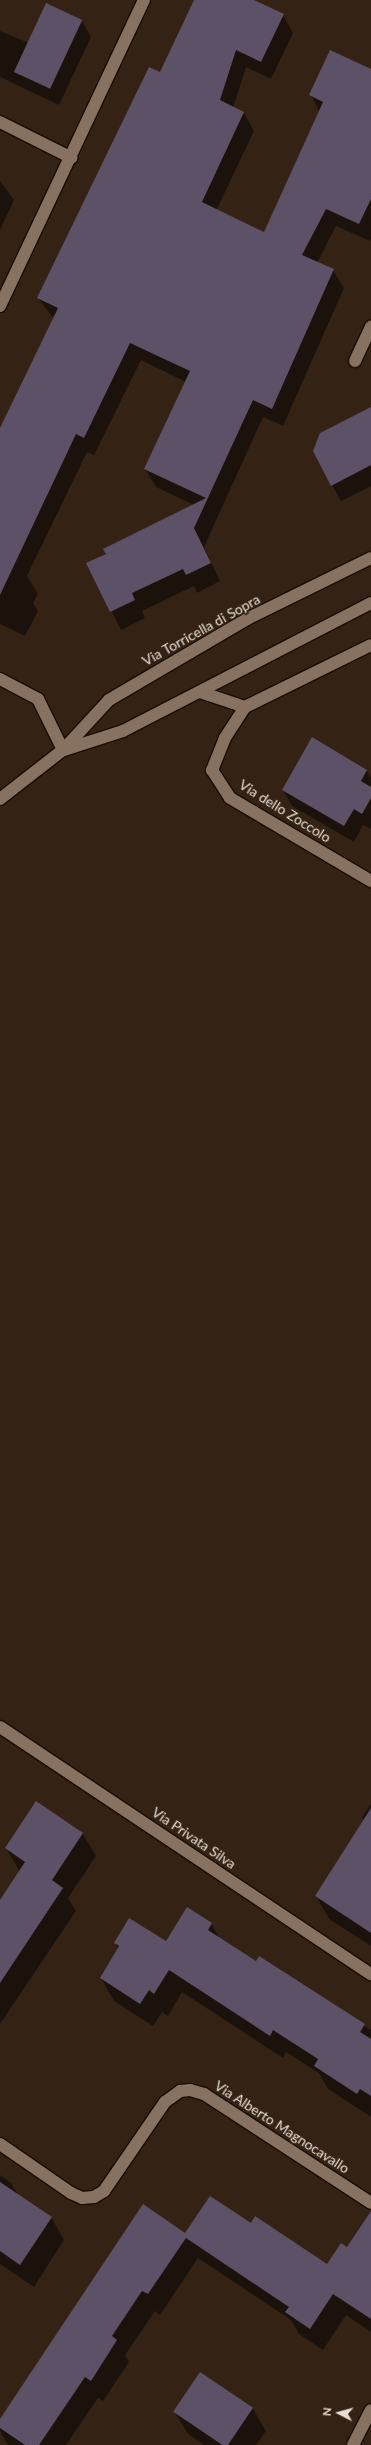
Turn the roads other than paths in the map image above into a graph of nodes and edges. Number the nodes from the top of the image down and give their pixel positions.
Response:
1 (144, 0) edge
2 (0, 122) edge
3 (72, 158) junction
4 (0, 306) edge
5 (371, 326) edge
6 (354, 361) dead end
7 (371, 558) edge
8 (371, 603) edge
9 (371, 645) edge
10 (0, 680) edge
11 (200, 692) junction
12 (245, 707) junction
13 (63, 750) junction
14 (0, 799) edge
15 (371, 880) edge
16 (0, 1727) edge
17 (371, 1974) edge
18 (0, 2144) edge
19 (371, 2203) edge
20 (371, 2410) edge
21 (353, 2445) edge

1 - 3 street
2 - 3 street
3 - 4 street
5 - 6 street
7 - 13 street, Via Torricella di Sopra
8 - 11 street, Via Torricella di Sopra
9 - 12 street
10 - 13 street
11 - 12 street
11 - 13 street, Via Torricella di Sopra
12 - 15 street, Via dello Zoccolo
13 - 14 street, Via Torricella di Sopra
16 - 17 street, Via Privata Silva
18 - 19 street, Via Alberto Magnocavallo
20 - 21 street

